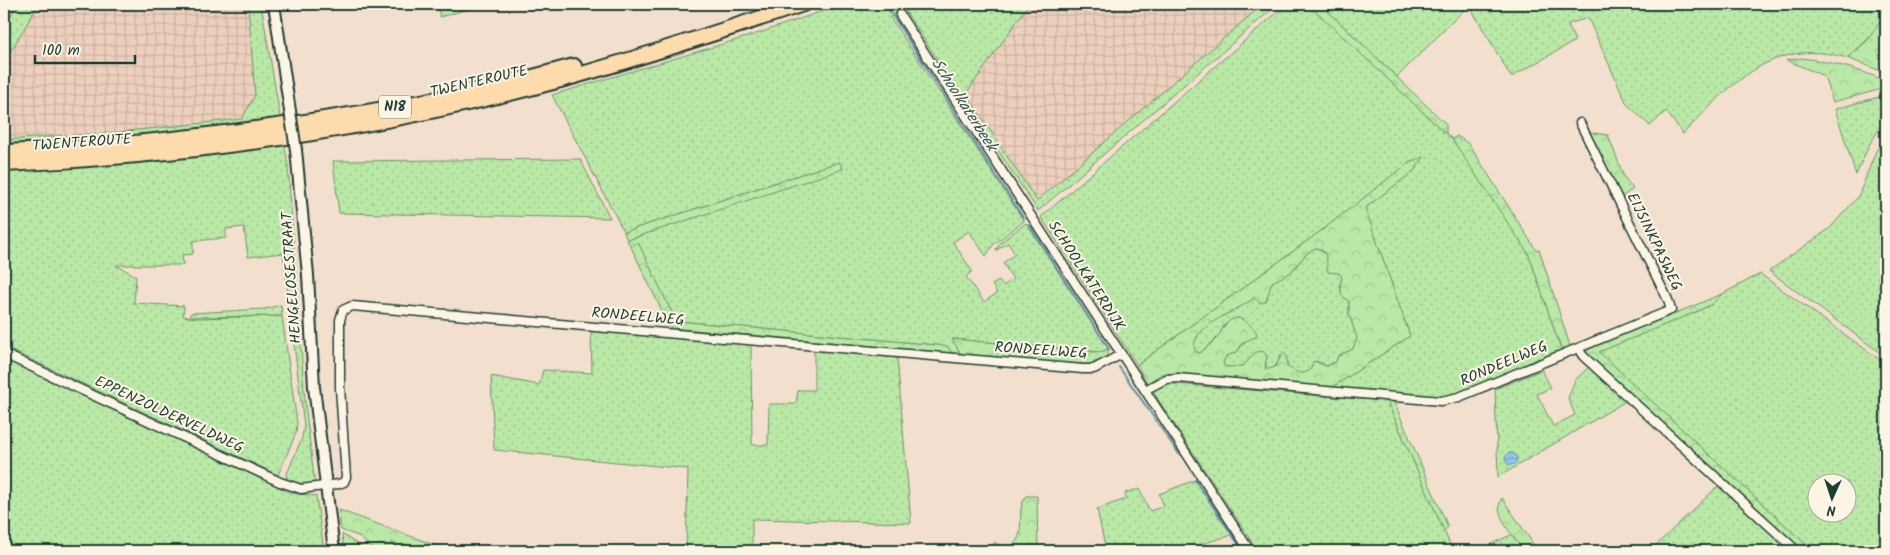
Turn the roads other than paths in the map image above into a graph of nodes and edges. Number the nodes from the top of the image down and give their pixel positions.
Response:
1 (274, 4) edge
2 (775, 4) edge
3 (803, 4) edge
4 (900, 15) dead end
5 (1580, 123) dead end
6 (4, 152) edge
7 (4, 164) edge
8 (1578, 348) junction
9 (4, 354) edge
10 (1120, 354) junction
11 (1145, 390) junction
12 (325, 486) junction
13 (334, 551) edge
14 (1250, 551) edge
15 (1797, 551) edge

1 - 12 main road, HENGELOSESTRAAT, bridge
2 - 6 highway, TWENTEROUTE / N18
3 - 7 highway, TWENTEROUTE / N18
4 - 10 street, SCHOOLKATERDIJK
5 - 8 street, EIJSINKPASWEG
8 - 11 street, RONDEELWEG
8 - 15 street
9 - 12 street, EPPENZOLDERVELDWEG
10 - 11 street, SCHOOLKATERDIJK
10 - 12 street, RONDEELWEG
11 - 14 street, SCHOOLKATERDIJK
12 - 13 main road, HENGELOSESTRAAT

